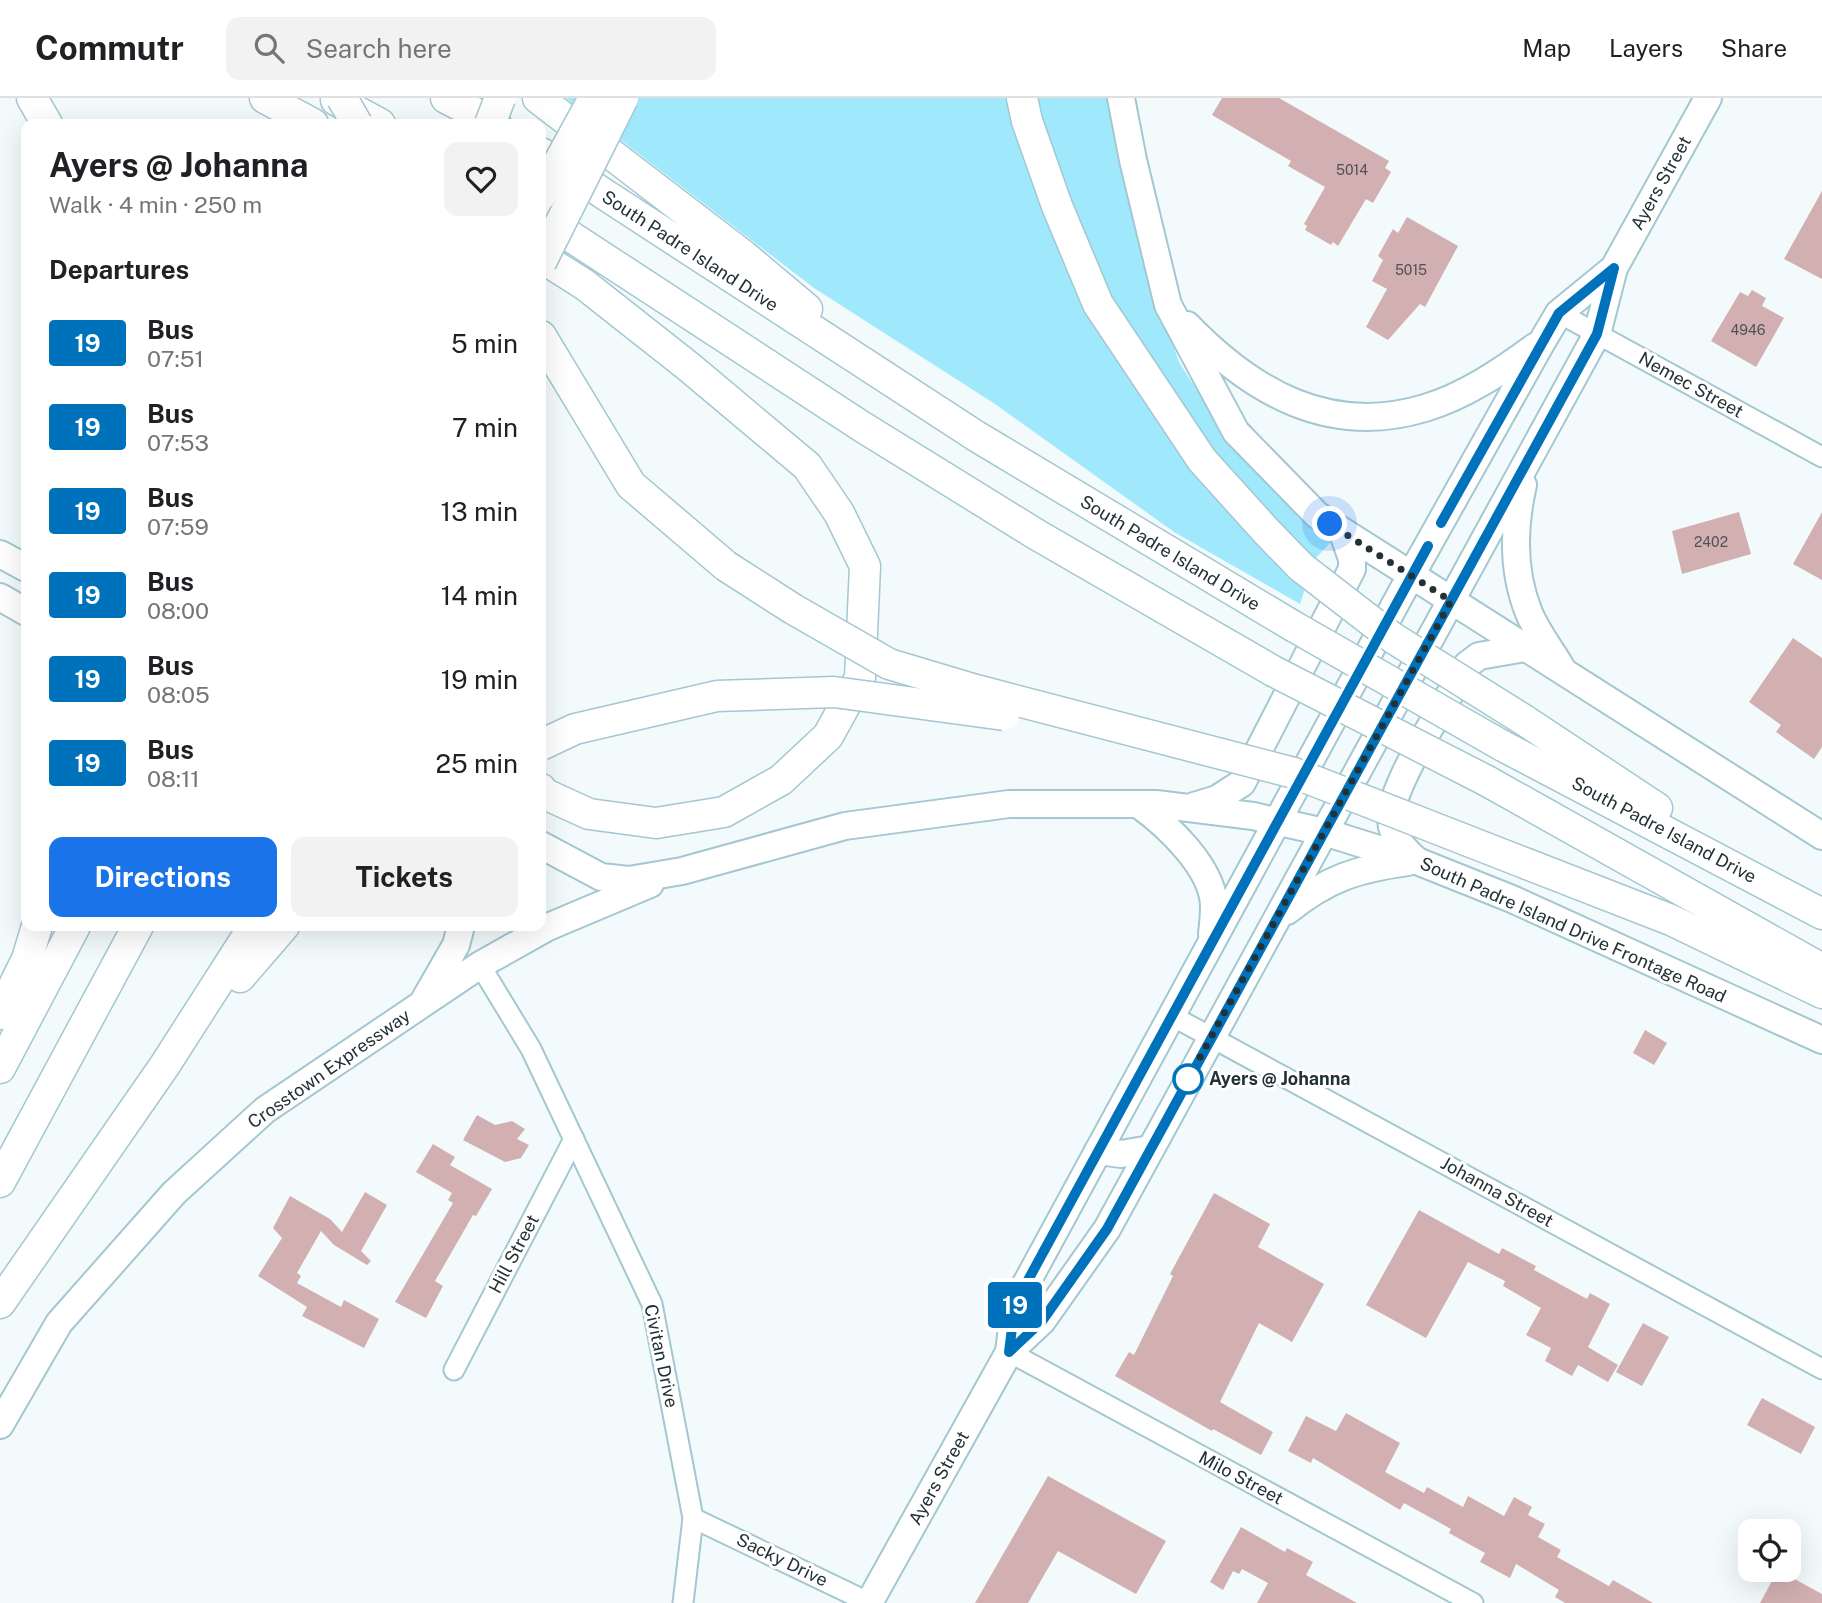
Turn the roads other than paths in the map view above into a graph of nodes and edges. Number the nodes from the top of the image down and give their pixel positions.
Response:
1 (32, 98) edge
2 (265, 98) edge
3 (333, 98) edge
4 (342, 98) edge
5 (446, 98) edge
6 (478, 98) edge
7 (500, 98) edge
8 (522, 98) edge
9 (538, 98) edge
10 (594, 98) edge
11 (623, 98) edge
12 (1022, 98) edge
13 (1121, 98) edge
14 (1708, 98) edge
15 (44, 119) edge
16 (304, 119) edge
17 (353, 119) edge
18 (371, 119) edge
19 (481, 119) edge
20 (486, 119) edge
21 (492, 119) edge
22 (511, 119) edge
23 (546, 156) edge
24 (546, 186) edge
25 (546, 220) edge
26 (546, 250) edge
27 (546, 263) edge
28 (1614, 268) junction
29 (1168, 305) junction
30 (1559, 313) junction
31 (1597, 334) junction
32 (1543, 341) junction
33 (546, 343) edge
34 (898, 387) junction
35 (1530, 456) junction
36 (1822, 457) edge
37 (1343, 533) junction
38 (0, 554) edge
39 (21, 565) edge
40 (1410, 576) junction
41 (0, 597) edge
42 (1451, 601) junction
43 (21, 609) edge
44 (1525, 648) junction
45 (1563, 671) junction
46 (1158, 739) junction
47 (546, 742) edge
48 (546, 794) edge
49 (1138, 804) junction
50 (1189, 808) junction
51 (1278, 821) junction
52 (1324, 832) junction
53 (1822, 836) edge
54 (546, 848) edge
55 (1417, 860) junction
56 (682, 871) junction
57 (1811, 908) edge
58 (1278, 918) junction
59 (546, 928) edge
60 (35, 931) edge
61 (72, 931) edge
62 (135, 931) edge
63 (251, 931) edge
64 (280, 931) edge
65 (460, 931) edge
66 (541, 931) edge
67 (1211, 945) junction
68 (480, 965) junction
69 (1822, 969) edge
70 (1822, 993) edge
71 (420, 1006) junction
72 (0, 1014) edge
73 (1172, 1016) junction
74 (1212, 1036) junction
75 (1822, 1040) edge
76 (165, 1065) junction
77 (0, 1068) edge
78 (574, 1139) junction
79 (1150, 1149) junction
80 (1098, 1151) junction
81 (0, 1182) edge
82 (0, 1303) edge
83 (1009, 1352) junction
84 (1822, 1369) edge
85 (454, 1370) dead end
86 (0, 1425) edge
87 (693, 1518) junction
88 (683, 1603) edge
89 (870, 1603) edge
90 (1473, 1603) edge

1 - 15 highway
2 - 16 highway
3 - 18 highway
4 - 17 highway, bridge
5 - 20 highway
6 - 19 highway
7 - 21 highway, bridge
8 - 22 highway
9 - 34 highway
10 - 24 highway, bridge
11 - 26 highway, bridge
12 - 57 highway, bridge
13 - 29 main road
14 - 28 main road, Ayers Street
23 - 34 highway, South Padre Island Drive
25 - 69 highway, bridge
27 - 48 highway
28 - 30 main road, Ayers Street
28 - 31 main road, Ayers Street
29 - 32 main road
29 - 37 main road
30 - 31 street, Nemec Street
30 - 32 main road, Ayers Street
31 - 35 main road, Ayers Street
31 - 36 street, Nemec Street
32 - 40 main road, Ayers Street
33 - 46 highway, bridge
34 - 57 highway, South Padre Island Drive, bridge
35 - 42 main road, Ayers Street
35 - 45 main road
37 - 40 main road
37 - 50 main road
38 - 39 main road
40 - 42 main road
40 - 51 main road, Ayers Street
41 - 43 main road
42 - 44 main road
42 - 52 main road, Ayers Street
44 - 45 main road
44 - 55 main road
45 - 53 main road
46 - 47 highway, bridge
46 - 70 highway, bridge
49 - 50 main road, South Padre Island Drive Frontage Road
49 - 56 main road, South Padre Island Drive Frontage Road
49 - 67 main road
50 - 51 main road, South Padre Island Drive Frontage Road
51 - 52 main road, South Padre Island Drive Frontage Road
51 - 67 main road, Ayers Street
52 - 55 main road, South Padre Island Drive Frontage Road
52 - 58 main road, Ayers Street
54 - 56 main road, South Padre Island Drive Frontage Road
55 - 58 main road
55 - 75 main road, South Padre Island Drive Frontage Road
56 - 59 main road, Crosstown Expressway
58 - 74 main road, Ayers Street
60 - 72 highway
61 - 77 highway
62 - 81 highway
63 - 76 highway
64 - 76 highway
65 - 71 main road
66 - 68 main road, Crosstown Expressway
67 - 73 main road, Ayers Street
68 - 71 main road, Crosstown Expressway
68 - 78 street, Civitan Drive
71 - 86 main road, Crosstown Expressway
73 - 74 street, Johanna Street
73 - 80 main road, Ayers Street
74 - 79 main road, Ayers Street
74 - 84 street, Johanna Street
76 - 82 highway
78 - 85 street, Hill Street
78 - 87 street, Civitan Drive
79 - 80 main road
79 - 83 main road, Ayers Street
80 - 83 main road, Ayers Street
83 - 89 main road, Ayers Street
83 - 90 street, Milo Street
87 - 88 street, Civitan Drive
87 - 89 street, Sacky Drive

